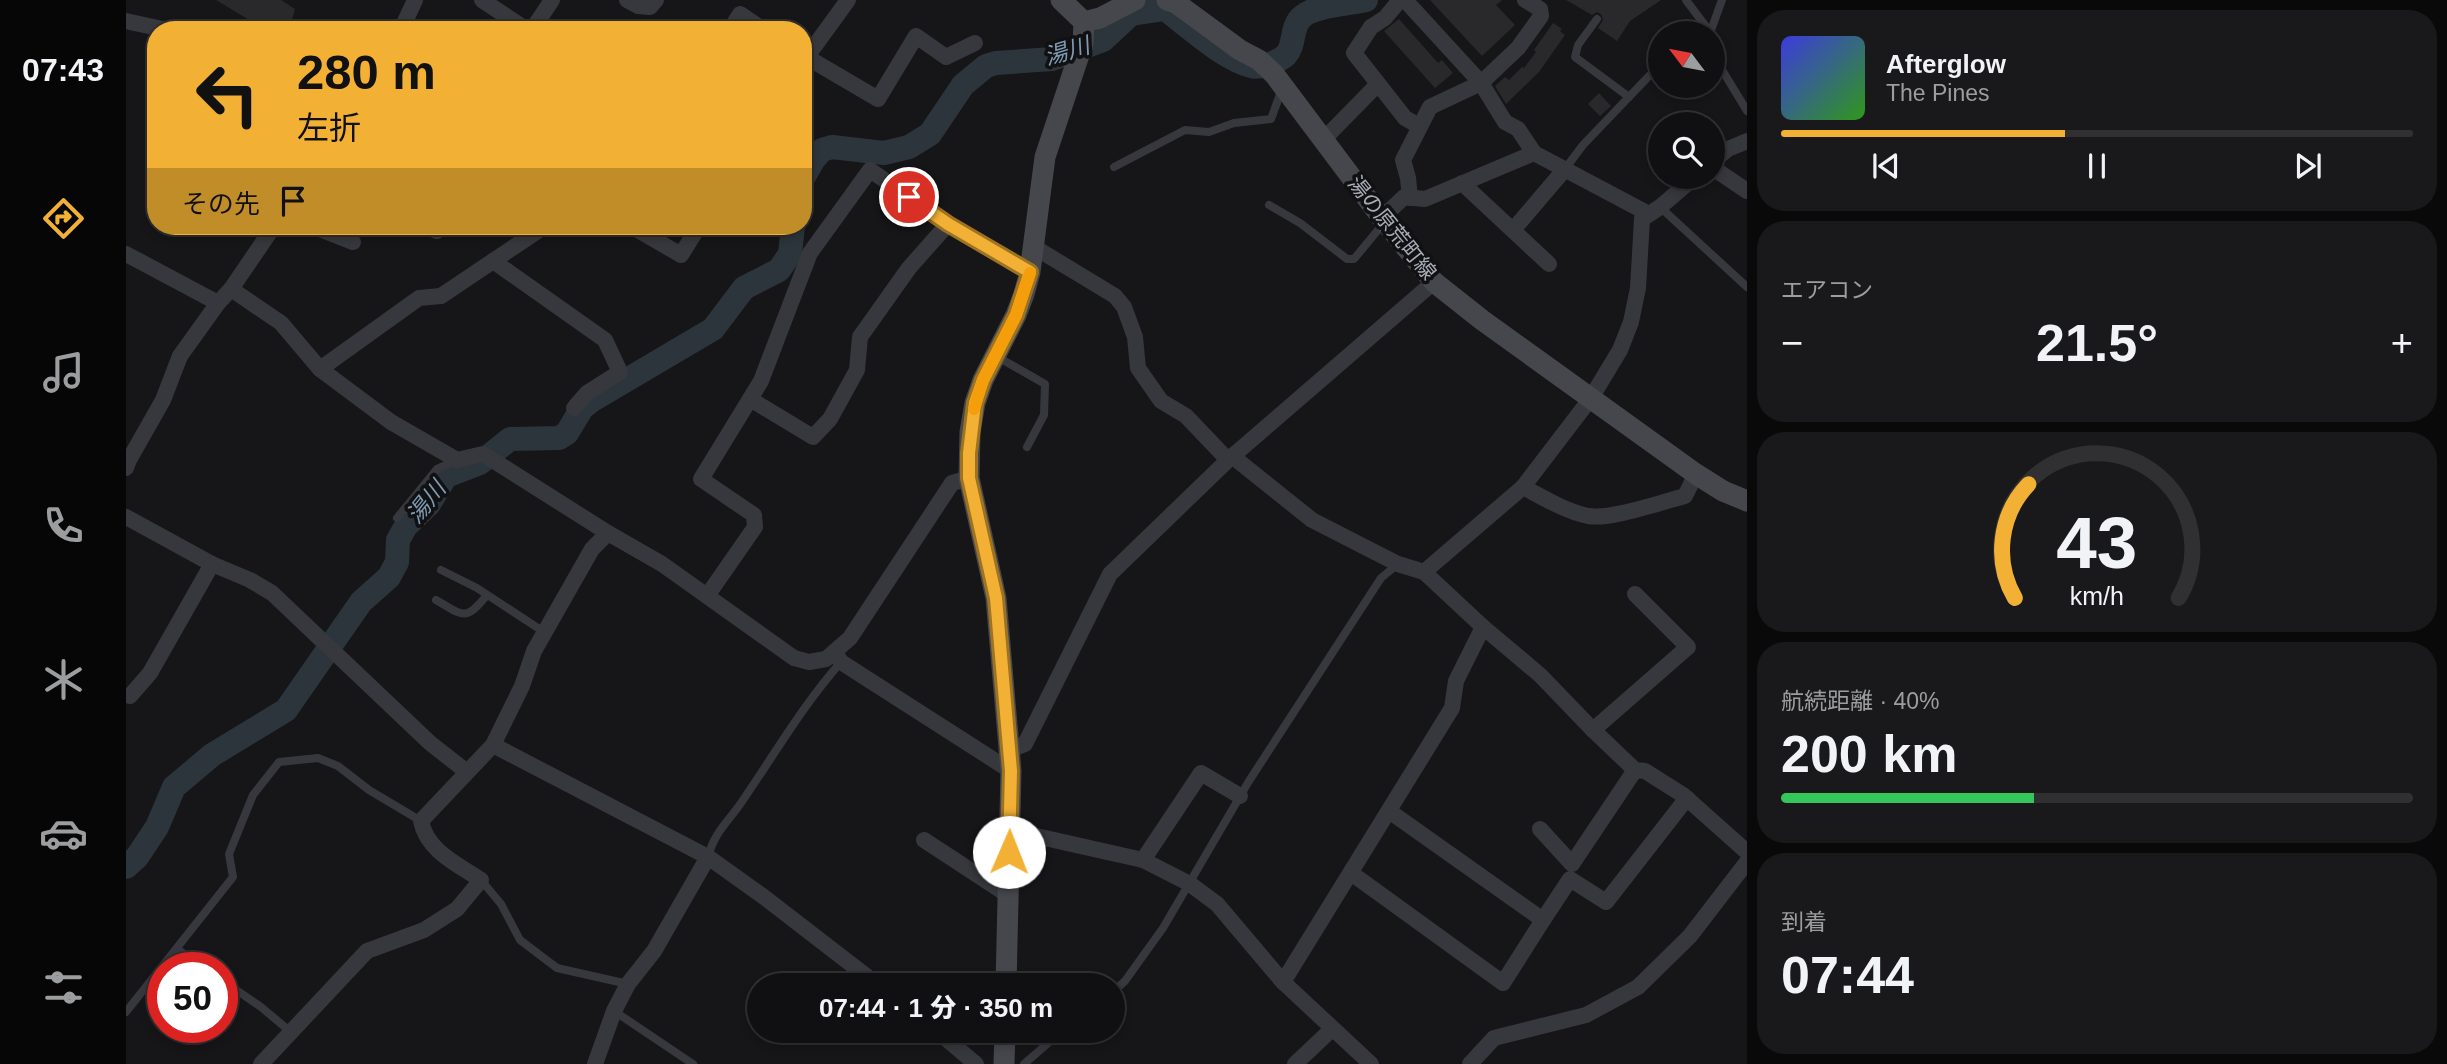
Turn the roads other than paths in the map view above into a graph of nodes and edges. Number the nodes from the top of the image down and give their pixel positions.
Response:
1 (415, 0) edge
2 (482, 0) edge
3 (552, 0) edge
4 (627, 0) edge
5 (656, 0) edge
6 (848, 0) edge
7 (1061, 0) edge
8 (1135, 0) edge
9 (1167, 0) edge
10 (1402, 0) edge
11 (1525, 0) edge
12 (1686, 0) edge
13 (1722, 0) edge
14 (1597, 19) dead end
15 (405, 21) edge
16 (515, 21) edge
17 (536, 21) edge
18 (736, 21) edge
19 (750, 21) edge
20 (1701, 21) edge
21 (1714, 21) edge
22 (128, 22) edge
23 (1084, 22) junction
24 (147, 26) edge
25 (975, 43) dead end
26 (812, 47) edge
27 (812, 62) edge
28 (1726, 76) edge
29 (1648, 77) edge
30 (1481, 83) junction
31 (1377, 85) junction
32 (1283, 87) junction
33 (1629, 97) junction
34 (1747, 111) edge
35 (1419, 126) junction
36 (1323, 140) junction
37 (1747, 141) edge
38 (1725, 151) edge
39 (1534, 153) junction
40 (1114, 167) dead end
41 (1565, 169) junction
42 (1725, 176) edge
43 (1462, 183) junction
44 (1680, 189) edge
45 (1747, 191) edge
46 (1410, 198) junction
47 (1269, 205) dead end
48 (1655, 210) junction
49 (1383, 220) junction
50 (948, 224) junction
51 (1513, 230) junction
52 (268, 235) edge
53 (335, 235) edge
54 (532, 235) edge
55 (647, 235) edge
56 (693, 235) edge
57 (353, 242) dead end
58 (1034, 247) junction
59 (126, 254) edge
60 (493, 261) junction
61 (1549, 264) dead end
62 (1030, 272) junction
63 (1434, 282) junction
64 (1747, 287) edge
65 (231, 289) junction
66 (218, 303) junction
67 (995, 355) junction
68 (320, 369) junction
69 (1591, 398) junction
70 (750, 399) junction
71 (574, 408) dead end
72 (1027, 447) dead end
73 (1230, 458) junction
74 (457, 460) junction
75 (126, 468) edge
76 (1696, 474) junction
77 (969, 478) junction
78 (1523, 487) junction
79 (1747, 500) edge
80 (126, 517) edge
81 (397, 518) dead end
82 (608, 533) junction
83 (212, 564) junction
84 (1398, 564) junction
85 (441, 570) dead end
86 (1424, 572) junction
87 (1634, 594) dead end
88 (487, 595) junction
89 (707, 596) junction
90 (436, 600) dead end
91 (1483, 628) junction
92 (544, 632) junction
93 (838, 657) junction
94 (130, 696) dead end
95 (1593, 730) junction
96 (493, 745) junction
97 (1010, 761) junction
98 (1635, 770) junction
99 (467, 772) junction
100 (1240, 796) junction
101 (1687, 798) junction
102 (1389, 811) junction
103 (421, 821) junction
104 (1540, 829) dead end
105 (1009, 830) junction
106 (924, 839) dead end
107 (1747, 852) edge
108 (708, 857) junction
109 (1143, 860) junction
110 (1747, 862) edge
111 (1351, 873) junction
112 (481, 880) junction
113 (1190, 884) junction
114 (1008, 895) junction
115 (1543, 920) junction
116 (177, 949) junction
117 (181, 952) edge
118 (862, 973) edge
119 (1006, 973) edge
120 (1125, 981) edge
121 (1283, 982) junction
122 (628, 984) junction
123 (238, 991) edge
124 (614, 1011) junction
125 (126, 1012) edge
126 (1332, 1029) junction
127 (292, 1033) junction
128 (951, 1043) edge
129 (1005, 1043) edge
130 (1048, 1043) edge
131 (261, 1064) edge
132 (595, 1064) edge
133 (693, 1064) edge
134 (976, 1064) edge
135 (1004, 1064) edge
136 (1024, 1064) edge
137 (1295, 1064) edge
138 (1371, 1064) edge
139 (1469, 1064) edge

1 - 15 street
2 - 16 street
3 - 17 street
4 - 5 street
6 - 26 street
7 - 23 main road
8 - 23 main road
9 - 32 main road, 湯の原荒町線
10 - 30 street
10 - 31 street
11 - 30 street
12 - 20 lane
13 - 21 lane
14 - 33 lane
18 - 19 street
22 - 24 street
23 - 58 main road
25 - 27 street
28 - 34 lane
29 - 33 lane
30 - 35 street
30 - 39 street
31 - 35 street
31 - 36 street
32 - 36 main road, 湯の原荒町線
32 - 40 lane
33 - 41 lane
35 - 46 street
36 - 49 main road, 湯の原荒町線
37 - 38 street
39 - 41 street
39 - 43 street
41 - 48 street
41 - 51 street
42 - 45 street
43 - 46 street
43 - 51 street
44 - 48 street
46 - 49 street
47 - 49 lane
48 - 64 lane
48 - 69 street
49 - 63 main road, 湯の原荒町線
50 - 62 street
50 - 70 street
50 - 70 street
51 - 61 street
52 - 65 street
53 - 57 street
54 - 60 street
55 - 56 street
58 - 62 main road
58 - 73 street
59 - 66 street
60 - 68 street
60 - 71 street
62 - 67 main road
63 - 69 main road, 湯の原荒町線
63 - 73 street
65 - 66 street
65 - 68 street
66 - 75 street
67 - 72 lane
67 - 77 main road
68 - 74 street
69 - 76 main road, 湯の原荒町線
69 - 78 street
70 - 89 street
73 - 84 street
73 - 97 street
74 - 81 lane
74 - 82 street
76 - 78 street
76 - 79 main road, 湯の原荒町線
77 - 93 street
77 - 97 main road
78 - 86 street
80 - 83 street
82 - 89 street
82 - 92 street
83 - 94 street
83 - 99 street
84 - 86 street
84 - 100 lane
85 - 88 lane
86 - 91 street
87 - 95 street
88 - 90 lane
88 - 92 lane
89 - 93 street
91 - 95 street
91 - 102 street
92 - 96 street
93 - 97 street
93 - 108 lane
95 - 98 street
96 - 99 street
96 - 108 street
97 - 105 main road
98 - 101 street
98 - 104 street
99 - 103 street
100 - 109 street
100 - 113 lane
101 - 107 street
101 - 115 street
102 - 111 street
102 - 115 street
103 - 112 street
103 - 116 lane
105 - 109 street
105 - 114 main road
106 - 114 street
108 - 118 street
108 - 122 street
109 - 113 street
110 - 139 street
111 - 115 street
111 - 121 street
112 - 122 lane
112 - 127 street
113 - 120 lane
113 - 121 street
114 - 119 main road
116 - 117 lane
116 - 125 lane
121 - 126 street
122 - 124 street
123 - 127 lane
124 - 132 street
124 - 133 lane
126 - 137 street
126 - 138 street
127 - 131 street
128 - 134 street
129 - 135 main road
130 - 136 lane

